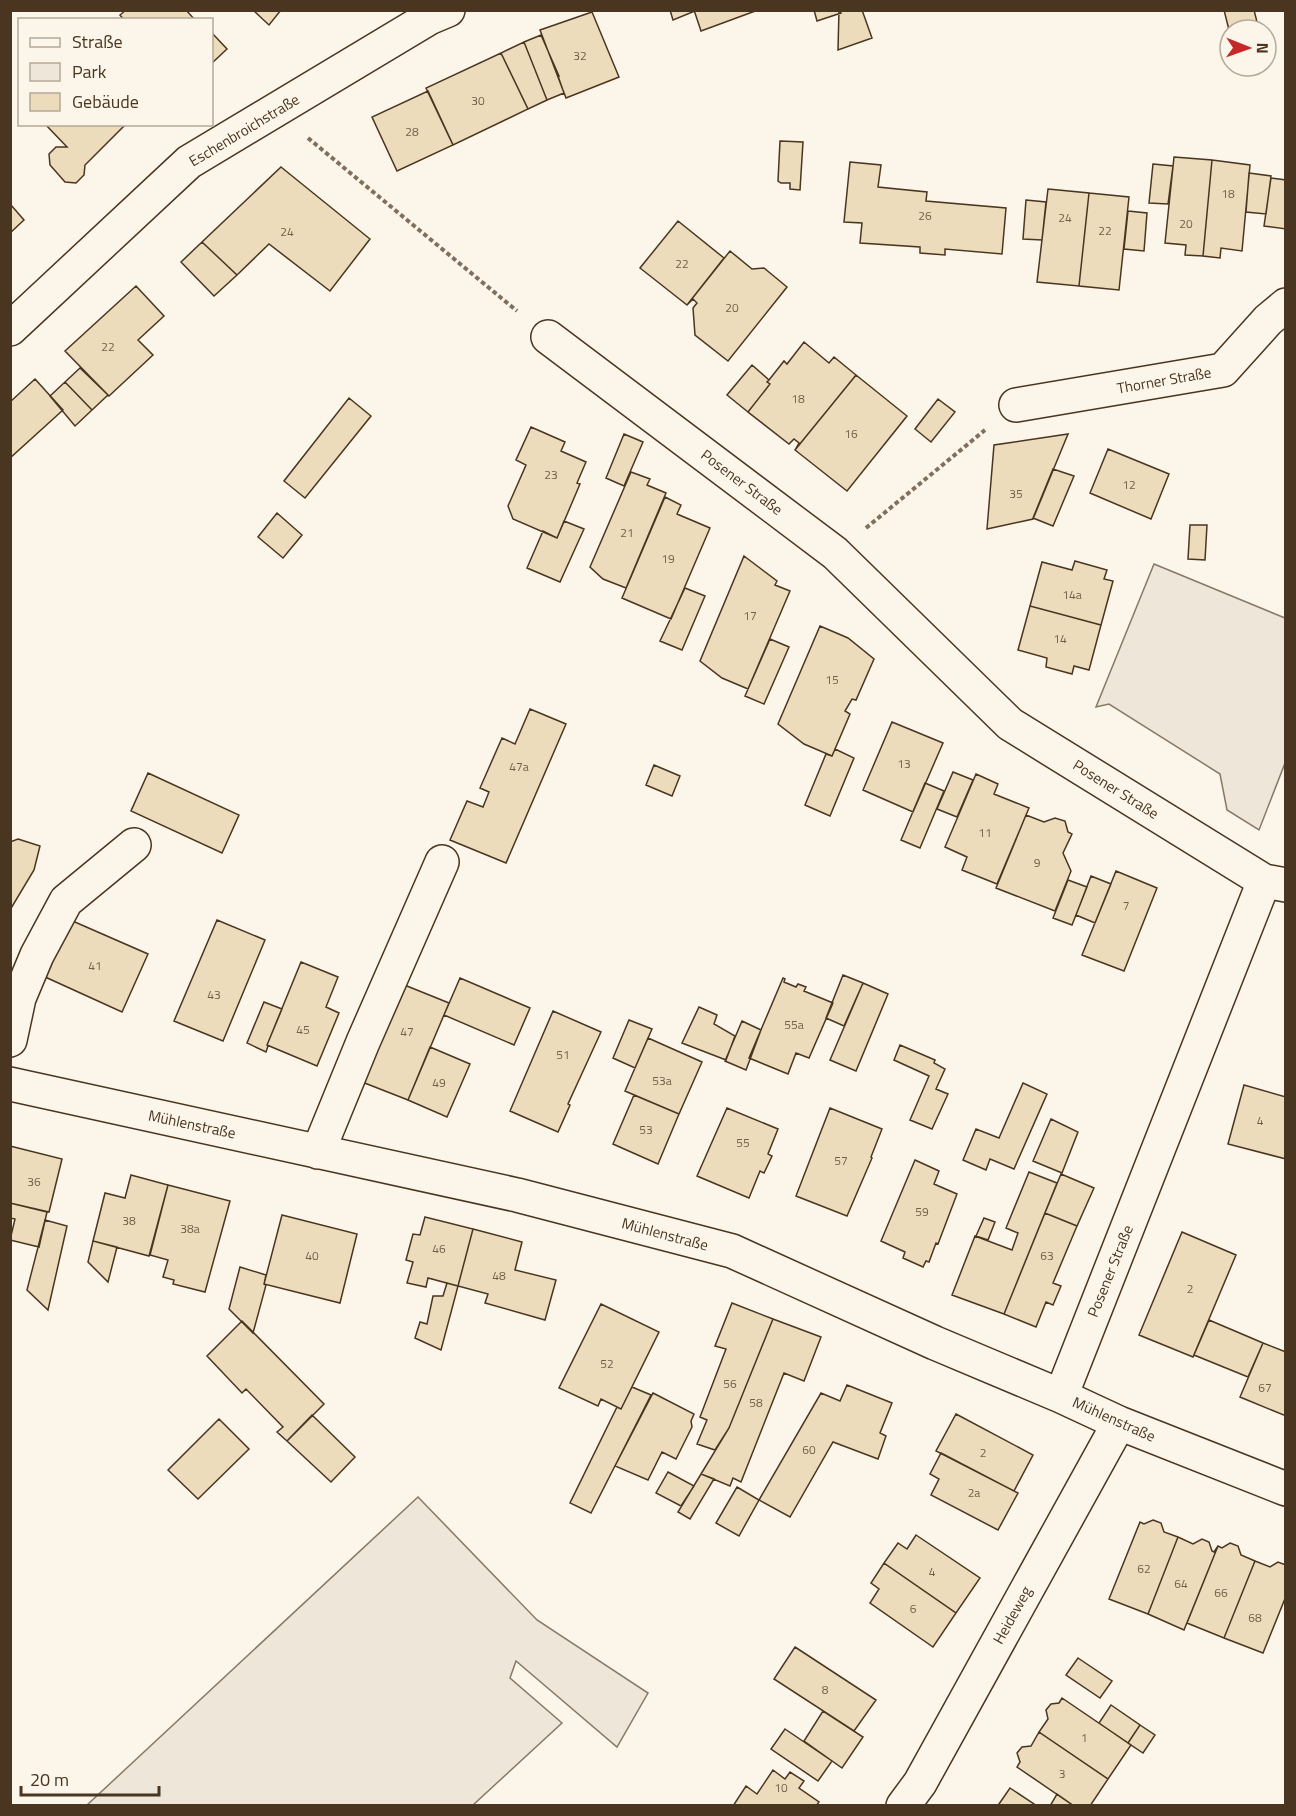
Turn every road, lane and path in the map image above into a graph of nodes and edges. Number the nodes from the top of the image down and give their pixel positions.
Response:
1 (433, 13) edge
2 (275, 111) junction
3 (1286, 305) edge
4 (10, 329) edge
5 (549, 337) joint
6 (1016, 405) joint
7 (835, 553) junction
8 (134, 845) dead end
9 (442, 861) dead end
10 (1275, 883) edge
11 (10, 1040) edge
12 (10, 1084) edge
13 (318, 1152) junction
14 (1061, 1396) junction
15 (1119, 1424) junction
16 (1286, 1489) edge
17 (903, 1806) edge

1 - 2 street, Eschenbroichstraße
2 - 4 street, Eschenbroichstraße
2 - 5 path
3 - 6 street, Thorner Straße
5 - 7 street, Posener Straße
6 - 7 path
7 - 10 street, Posener Straße
8 - 11 street
9 - 13 street
10 - 14 street, Posener Straße
12 - 13 street, Mühlenstraße
13 - 14 street, Mühlenstraße
14 - 15 street, Mühlenstraße
15 - 16 street, Mühlenstraße
15 - 17 street, Heideweg

